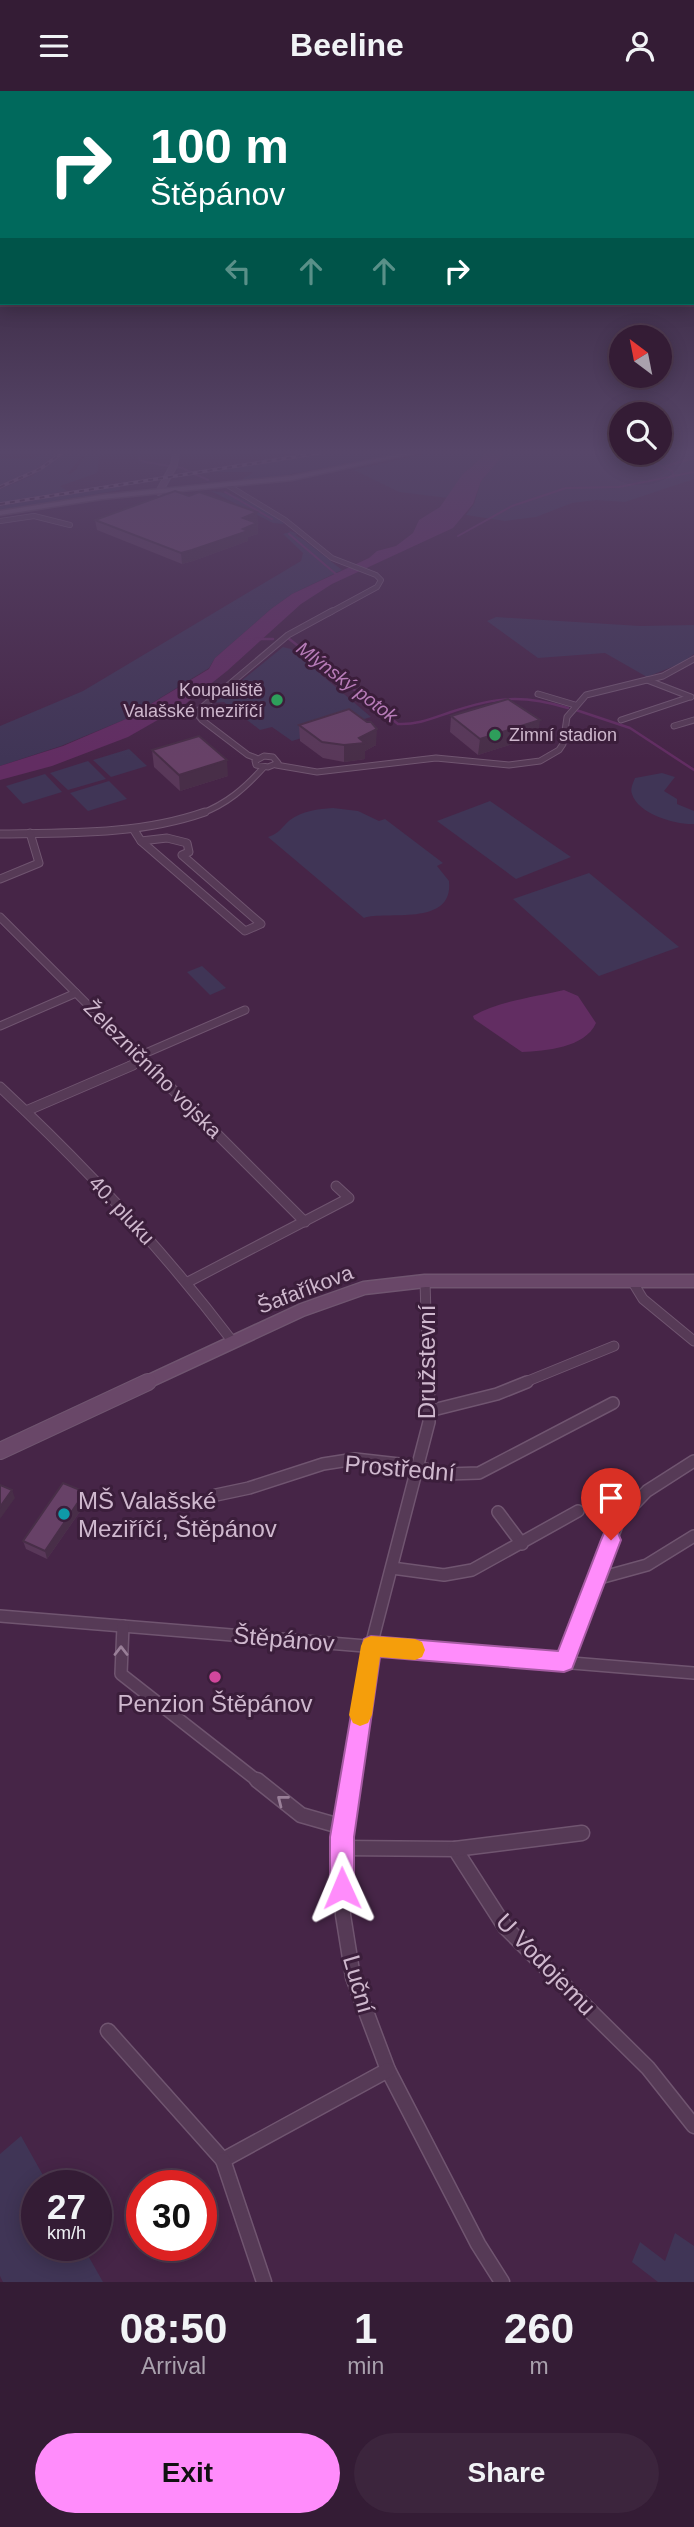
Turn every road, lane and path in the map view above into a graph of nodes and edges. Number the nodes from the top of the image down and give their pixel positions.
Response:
1 (330, 555) edge
2 (694, 659) edge
3 (681, 666) junction
4 (694, 672) edge
5 (647, 680) junction
6 (538, 694) dead end
7 (692, 697) edge
8 (575, 705) junction
9 (621, 720) dead end
10 (694, 720) edge
11 (674, 726) dead end
12 (256, 758) junction
13 (276, 765) junction
14 (264, 767) junction
15 (134, 830) junction
16 (30, 833) junction
17 (0, 834) edge
18 (141, 841) junction
19 (182, 855) junction
20 (163, 859) junction
21 (0, 879) edge
22 (0, 917) edge
23 (76, 993) junction
24 (245, 1010) dead end
25 (0, 1025) edge
26 (141, 1058) junction
27 (0, 1087) edge
28 (26, 1111) junction
29 (336, 1186) dead end
30 (305, 1222) junction
31 (425, 1281) junction
32 (632, 1281) junction
33 (694, 1281) edge
34 (188, 1282) junction
35 (694, 1341) edge
36 (233, 1342) junction
37 (614, 1346) dead end
38 (613, 1403) dead end
39 (429, 1411) junction
40 (0, 1451) edge
41 (694, 1461) edge
42 (418, 1467) junction
43 (216, 1495) dead end
44 (498, 1511) dead end
45 (578, 1511) dead end
46 (694, 1536) edge
47 (522, 1544) junction
48 (392, 1568) junction
49 (596, 1579) junction
50 (0, 1616) edge
51 (123, 1626) junction
52 (371, 1646) junction
53 (564, 1662) junction
54 (694, 1673) edge
55 (343, 1826) junction
56 (582, 1833) dead end
57 (341, 1848) junction
58 (455, 1849) junction
59 (108, 2031) dead end
60 (388, 2070) junction
61 (694, 2126) edge
62 (223, 2160) junction
63 (264, 2282) edge
64 (502, 2282) edge

1 - 12 street
2 - 3 street
3 - 4 street
3 - 5 street
5 - 7 street
5 - 8 street
6 - 8 street
7 - 9 street
8 - 13 street
10 - 11 street
12 - 13 street
12 - 14 street
13 - 14 street
14 - 15 street
15 - 16 street
15 - 18 street
16 - 17 street
16 - 21 street
18 - 19 street
18 - 20 street
19 - 20 street
19 - 20 street
22 - 23 street, Železničního vojska
23 - 25 street
23 - 26 street, Železničního vojska
24 - 26 street
26 - 28 street
26 - 30 street, Železničního vojska
27 - 28 street, 40. pluku
28 - 34 street, 40. pluku
29 - 30 street
30 - 34 street
31 - 32 street, Šafaříkova
31 - 36 street, Šafaříkova
31 - 39 street, Družstevní
32 - 33 street, Šafaříkova
32 - 35 street
34 - 36 street, 40. pluku
36 - 40 street, Šafaříkova
37 - 39 street
38 - 42 street, Prostřední
39 - 42 street, Družstevní
41 - 49 street
42 - 43 street, Prostřední
42 - 48 street, Družstevní
44 - 47 street
45 - 47 street
46 - 49 street
47 - 48 street
48 - 52 street, Družstevní
49 - 53 street
50 - 51 street, Štěpánov
51 - 52 street, Štěpánov
55 -> 51 street
52 - 53 street, Štěpánov
52 - 55 street, Luční
53 - 54 street, Štěpánov
55 - 57 street, Luční
56 - 58 street
57 - 58 street
57 - 60 street, Luční
58 - 61 street, U Vodojemu
59 - 62 street
60 - 62 street
60 - 64 street, Luční
62 - 63 street

